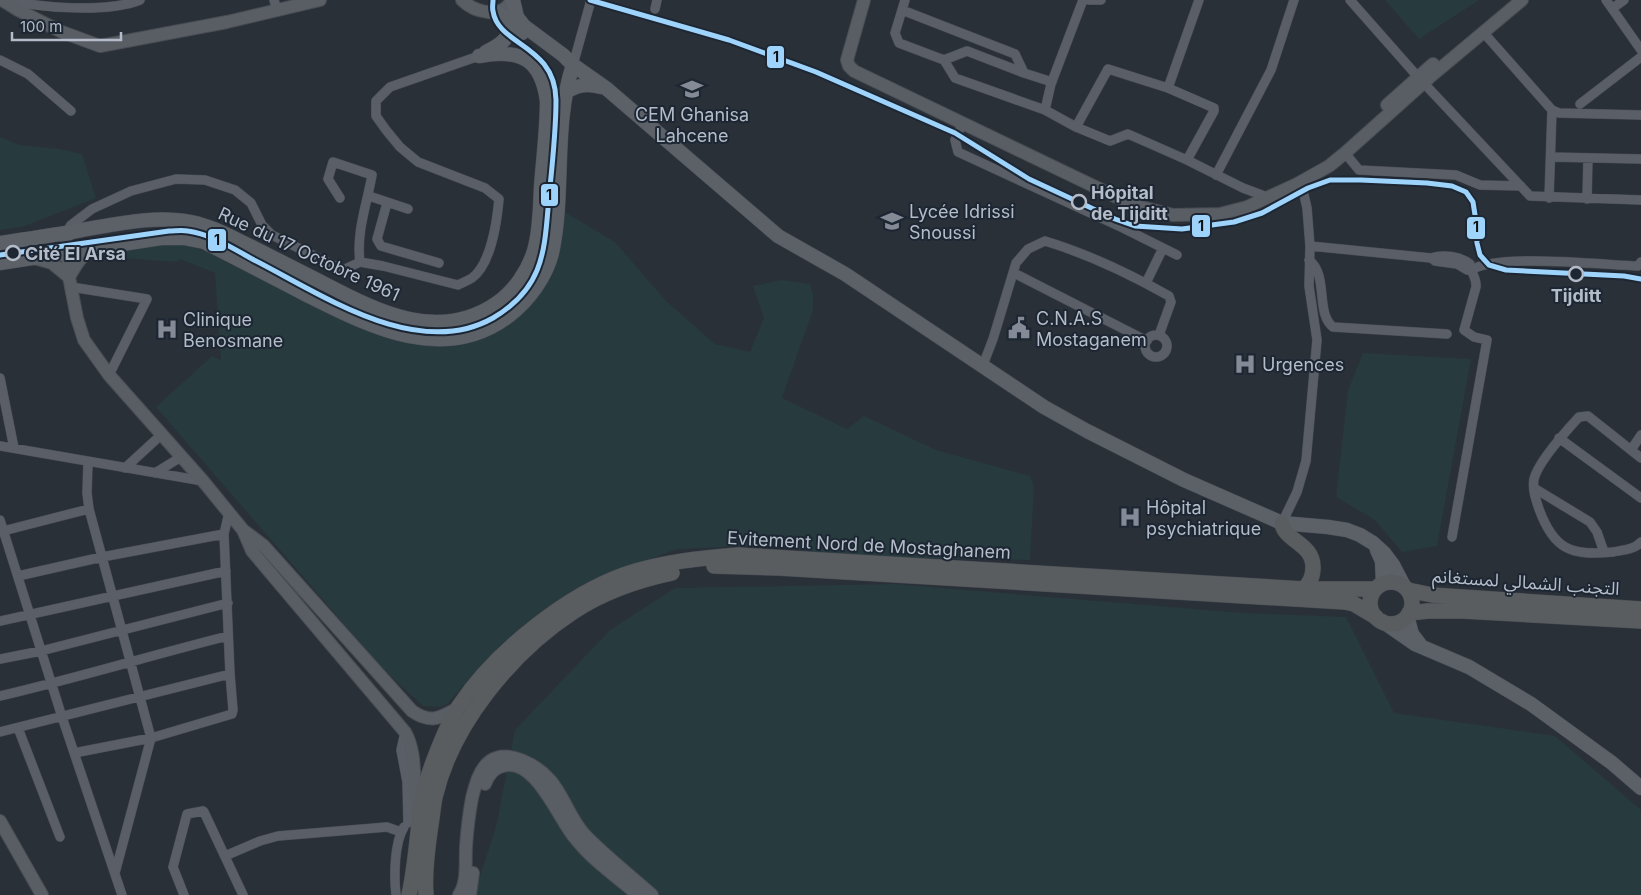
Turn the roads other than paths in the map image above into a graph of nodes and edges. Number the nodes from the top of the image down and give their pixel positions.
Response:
1 (2, 0) edge
2 (8, 0) edge
3 (140, 0) edge
4 (320, 0) edge
5 (462, 0) edge
6 (512, 0) edge
7 (591, 0) edge
8 (864, 0) edge
9 (906, 0) edge
10 (1083, 0) edge
11 (1089, 0) edge
12 (1101, 0) edge
13 (1199, 0) edge
14 (1294, 0) edge
15 (1350, 0) edge
16 (1508, 0) edge
17 (1522, 0) edge
18 (1606, 0) edge
19 (1624, 0) edge
20 (276, 5) edge
21 (1613, 8) junction
22 (902, 10) junction
23 (502, 17) junction
24 (1483, 32) junction
25 (1641, 50) edge
26 (479, 56) junction
27 (1641, 57) edge
28 (525, 58) junction
29 (0, 60) edge
30 (944, 60) junction
31 (573, 65) junction
32 (1024, 73) junction
33 (1421, 80) junction
34 (1052, 82) junction
35 (1168, 88) junction
36 (606, 89) junction
37 (566, 92) junction
38 (1580, 104) dead end
39 (1045, 110) junction
40 (1552, 110) junction
41 (71, 111) dead end
42 (1641, 115) edge
43 (963, 122) junction
44 (1076, 127) junction
45 (1345, 153) junction
46 (1551, 157) junction
47 (1588, 158) junction
48 (1641, 159) edge
49 (1187, 160) junction
50 (1216, 175) junction
51 (1301, 181) junction
52 (1521, 186) junction
53 (1243, 188) junction
54 (369, 196) junction
55 (1267, 197) junction
56 (340, 198) dead end
57 (1549, 198) junction
58 (1587, 199) junction
59 (1641, 200) edge
60 (387, 203) junction
61 (1247, 207) junction
62 (408, 209) dead end
63 (66, 233) junction
64 (0, 243) edge
65 (1310, 246) junction
66 (94, 248) junction
67 (1163, 248) junction
68 (66, 253) junction
69 (1177, 255) dead end
70 (34, 258) junction
71 (1309, 260) junction
72 (360, 262) junction
73 (0, 263) edge
74 (439, 263) dead end
75 (1640, 265) edge
76 (1471, 269) junction
77 (1014, 273) junction
78 (70, 282) junction
79 (1146, 283) junction
80 (1447, 334) dead end
81 (1159, 335) junction
82 (1147, 341) junction
83 (983, 365) junction
84 (109, 375) junction
85 (0, 378) edge
86 (161, 434) junction
87 (1641, 435) edge
88 (1559, 438) junction
89 (0, 446) edge
90 (14, 448) junction
91 (1631, 450) junction
92 (181, 458) junction
93 (1641, 458) edge
94 (88, 462) junction
95 (125, 468) junction
96 (155, 473) junction
97 (203, 481) junction
98 (1534, 488) junction
99 (1641, 498) edge
100 (89, 509) junction
101 (229, 512) junction
102 (0, 520) edge
103 (1282, 523) junction
104 (243, 530) junction
105 (4, 531) junction
106 (224, 534) junction
107 (1452, 537) dead end
108 (1641, 542) edge
109 (1373, 543) junction
110 (1604, 552) junction
111 (102, 557) junction
112 (226, 571) junction
113 (18, 576) junction
114 (1379, 586) junction
115 (1406, 588) junction
116 (1304, 589) junction
117 (113, 596) junction
118 (228, 603) junction
119 (1641, 609) edge
120 (30, 614) junction
121 (1408, 614) junction
122 (1379, 619) junction
123 (0, 621) edge
124 (1641, 621) edge
125 (122, 630) junction
126 (228, 636) junction
127 (1425, 649) junction
128 (41, 650) junction
129 (0, 659) edge
130 (130, 661) junction
131 (230, 674) junction
132 (52, 684) junction
133 (0, 696) edge
134 (140, 698) junction
135 (458, 708) junction
136 (412, 711) junction
137 (62, 717) junction
138 (18, 728) junction
139 (0, 732) edge
140 (405, 732) junction
141 (151, 738) junction
142 (74, 753) junction
143 (1641, 788) edge
144 (415, 820) junction
145 (0, 821) edge
146 (401, 832) junction
147 (60, 837) dead end
148 (225, 856) junction
149 (115, 873) junction
150 (42, 895) edge
151 (122, 895) edge
152 (184, 895) edge
153 (243, 895) edge
154 (396, 895) edge
155 (409, 895) edge
156 (426, 895) edge
157 (459, 895) edge
158 (470, 895) edge
159 (638, 895) edge
160 (652, 895) edge

1 - 20 main road
2 - 3 street
4 - 20 main road
5 - 23 main road
6 - 23 main road
6 - 31 main road
7 - 31 street
8 - 43 main road
9 - 22 street
10 - 34 street
11 - 12 street
13 - 35 street
14 - 50 street
15 - 33 street
16 - 33 main road
17 - 24 main road
18 - 21 street
19 - 21 street
21 - 25 street
22 - 30 street
22 - 32 street
23 - 26 main road
23 - 28 main road, Rue du 17 Octobre 1961
23 - 31 main road
24 - 33 main road
24 - 40 street
26 - 28 main road
26 - 72 street
27 - 38 street
28 - 63 main road, Rue du 17 Octobre 1961
29 - 41 street
30 - 32 street
30 - 39 street
31 - 36 main road
31 - 37 main road, Rue du 17 Octobre 1961
32 - 34 street
33 - 45 main road
33 - 51 main road
33 - 52 street
34 - 39 street
35 - 44 street
35 - 49 street
36 - 37 main road
36 - 83 main road
37 - 66 main road, Rue du 17 Octobre 1961
39 - 44 street
40 - 42 street
40 - 46 street
43 - 61 main road
43 - 67 street
44 - 49 street
45 - 51 main road
45 - 52 street
46 - 47 street
46 - 57 street
47 - 48 street
47 - 58 street
49 - 50 street
50 - 53 street
51 - 55 main road
51 - 65 street
52 - 57 street
53 - 55 street
53 - 61 street
54 - 56 street
54 - 60 street
54 - 72 street
55 - 61 main road
57 - 58 street
58 - 59 street
60 - 62 street
60 - 74 street
63 - 64 main road, Rue du 17 Octobre 1961
63 - 68 main road
63 - 72 street
65 - 71 street
65 - 76 street
66 - 68 main road, Rue du 17 Octobre 1961
66 - 78 main road
67 - 69 street
67 - 79 street
68 - 70 main road, Rue du 17 Octobre 1961
68 - 78 main road
70 - 73 main road, Rue du 17 Octobre 1961
70 - 78 main road
71 - 80 street
71 - 103 street
75 - 76 street
76 - 107 street
77 - 79 street
77 - 82 street
77 - 83 street
78 - 84 main road
78 - 84 street
79 - 81 street
81 - 82 street
81 - 82 street
83 - 103 main road
84 - 86 main road
85 - 90 street
86 - 92 main road
86 - 95 street
87 - 91 street
88 - 91 street
88 - 98 street
88 - 99 street
89 - 90 street
90 - 94 street
91 - 93 street
92 - 96 street
92 - 97 main road
94 - 95 street
94 - 100 street
95 - 96 street
96 - 97 street
97 - 101 main road
98 - 110 street
98 - 110 street
100 - 105 street
100 - 111 street
101 - 104 main road
101 - 106 street
102 - 105 street
103 - 109 main road
103 - 116 highway
104 - 136 main road
104 - 140 main road
105 - 113 street
106 - 111 street
106 - 112 street
108 - 110 street
109 - 114 main road
109 - 115 main road
111 - 113 street
111 - 117 street
112 - 117 street
112 - 118 street
113 - 120 street
114 - 115 highway
114 - 116 highway, Evitement Nord de Mostaghanem
114 - 122 highway
115 - 119 highway, التجنب الشمالي لمستغانم
115 - 121 highway
116 - 135 highway, Evitement Nord de Mostaghanem
117 - 120 street
117 - 125 street
118 - 125 street
118 - 126 street
120 - 123 street
120 - 128 street
121 - 122 highway
121 - 124 highway, التجنب الشمالي لمستغانم
121 - 127 main road
122 - 127 main road
122 - 156 highway, Evitement Nord de Mostaghanem
125 - 128 street
125 - 130 street
126 - 130 street
126 - 131 street
127 - 143 main road
128 - 129 street
128 - 132 street
130 - 132 street
130 - 134 street
131 - 134 street
131 - 141 street
132 - 133 street
132 - 137 street
134 - 137 street
134 - 141 street
135 - 136 main road
135 - 144 highway, Evitement Nord de Mostaghanem
136 - 140 main road
137 - 138 street
137 - 142 street
138 - 139 street
138 - 147 street
140 - 144 main road
141 - 142 street
141 - 149 street
142 - 149 street
144 - 146 street
144 - 155 highway, Evitement Nord de Mostaghanem
145 - 150 main road
146 - 148 street
146 - 154 street
148 - 152 street
148 - 153 street
149 - 151 street
157 - 160 main road
158 - 159 main road

